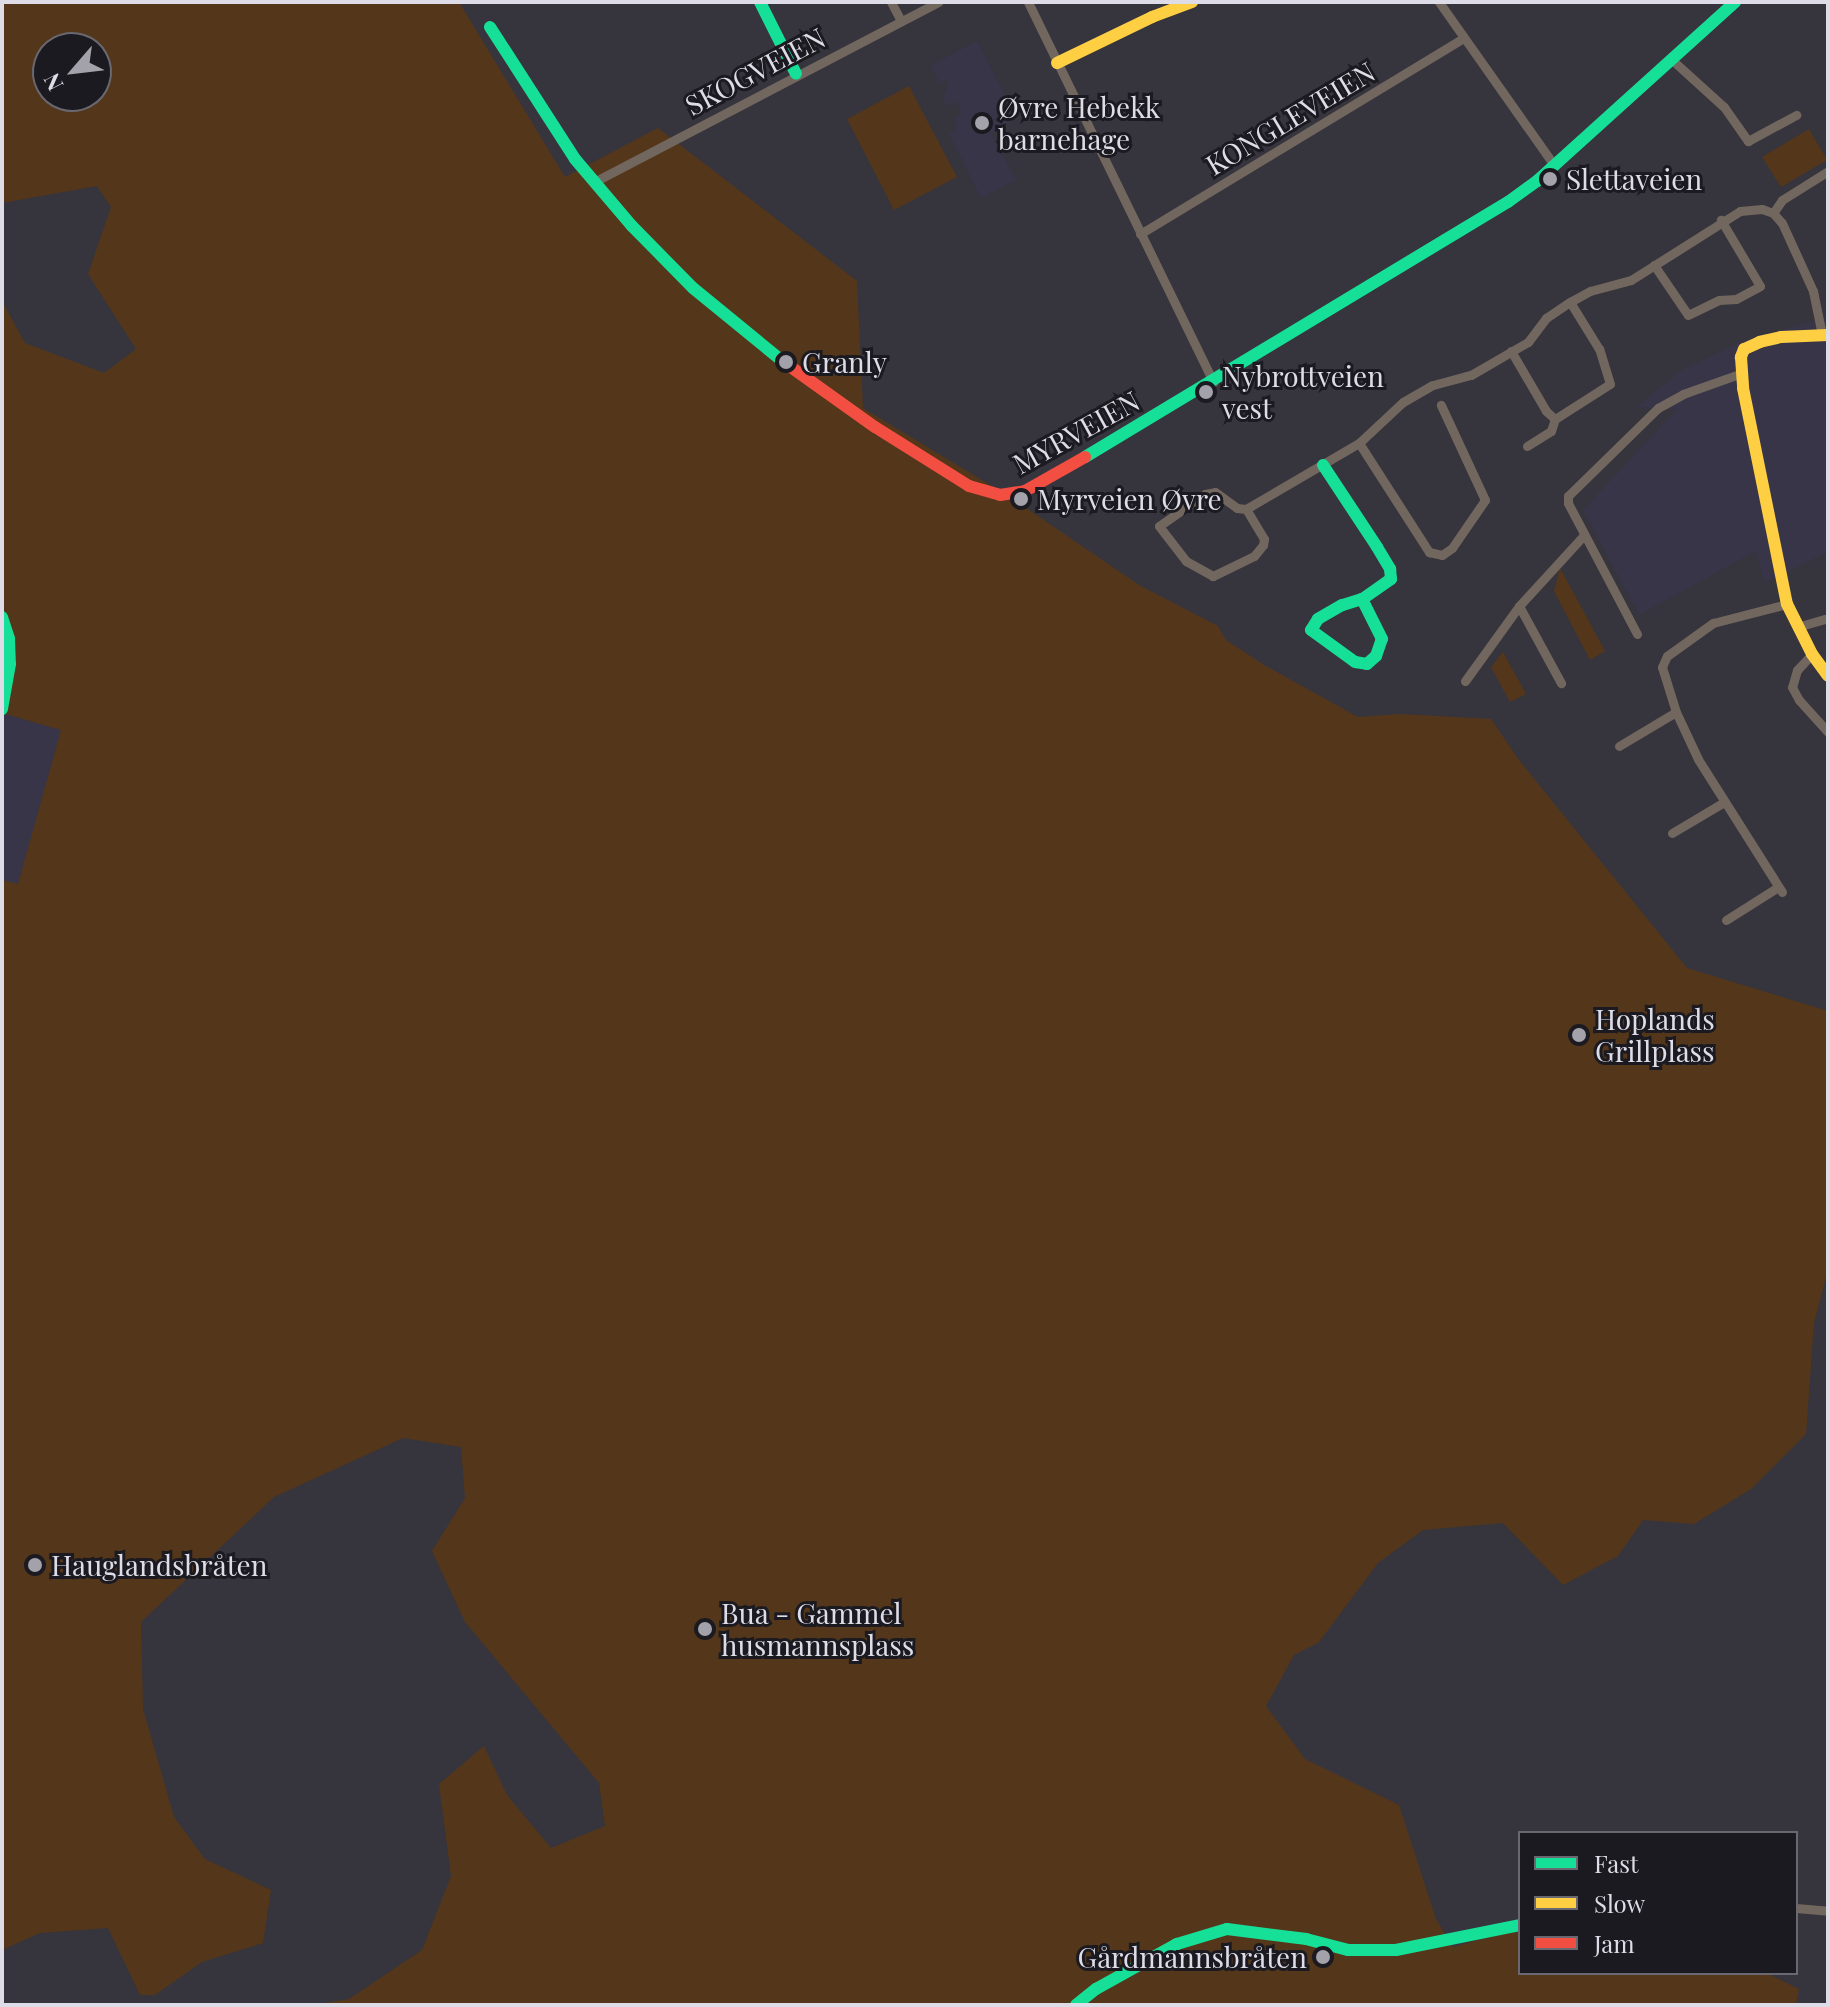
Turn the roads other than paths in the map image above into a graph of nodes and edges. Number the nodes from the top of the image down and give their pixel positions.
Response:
1 (760, 2) edge
2 (891, 2) edge
3 (939, 2) edge
4 (1028, 2) edge
5 (1192, 2) edge
6 (1439, 2) edge
7 (1735, 2) edge
8 (901, 21) junction
9 (490, 27) dead end
10 (1463, 38) junction
11 (1671, 59) junction
12 (1057, 63) junction
13 (796, 74) junction
14 (1796, 115) dead end
15 (1554, 165) junction
16 (1828, 171) edge
17 (594, 182) junction
18 (1773, 213) junction
19 (1721, 220) junction
20 (1140, 234) junction
21 (1654, 265) junction
22 (1570, 302) junction
23 (1825, 335) edge
24 (1511, 351) junction
25 (1742, 373) junction
26 (1213, 382) junction
27 (1441, 405) dead end
28 (1555, 419) junction
29 (1359, 443) junction
30 (1527, 446) dead end
31 (1323, 465) junction
32 (1246, 509) junction
33 (1584, 535) junction
34 (1362, 599) junction
35 (1787, 604) junction
36 (1519, 606) junction
37 (2, 617) edge
38 (1828, 618) edge
39 (1797, 627) junction
40 (1637, 634) dead end
41 (1812, 654) junction
42 (1828, 676) edge
43 (1465, 681) dead end
44 (1561, 683) dead end
45 (2, 709) edge
46 (1676, 712) junction
47 (1828, 732) edge
48 (1619, 746) dead end
49 (1724, 802) junction
50 (1672, 833) dead end
51 (1726, 920) dead end
52 (1798, 1908) edge
53 (1828, 1911) edge
54 (1518, 1925) edge
55 (1076, 2005) edge

1 - 13 street
2 - 8 street
3 - 8 street, SKOGVEIEN
4 - 12 street
5 - 12 street
6 - 10 street
7 - 11 street, MYRVEIEN
8 - 13 street, SKOGVEIEN
9 - 17 street, MYRVEIEN
10 - 15 street
10 - 20 street, KONGLEVEIEN
11 - 14 street
11 - 15 street, MYRVEIEN
12 - 20 street
13 - 17 street, SKOGVEIEN
15 - 26 street, MYRVEIEN
16 - 18 street
17 - 26 street, MYRVEIEN
18 - 19 street
18 - 23 street
19 - 21 street
19 - 21 street
20 - 26 street
21 - 22 street
22 - 24 street
22 - 28 street
23 - 25 street
24 - 28 street
24 - 29 street
25 - 33 street
25 - 35 street
27 - 29 street
28 - 30 street
29 - 31 street
31 - 32 street
31 - 34 street
32 - 32 street
33 - 36 street
33 - 40 street
34 - 34 street
35 - 39 street
35 - 46 street
36 - 43 street
36 - 44 street
37 - 45 street
38 - 39 street
39 - 41 street
41 - 42 street
41 - 47 street
46 - 48 street
46 - 49 street
49 - 50 street
49 - 51 street
52 - 53 street
54 - 55 street

